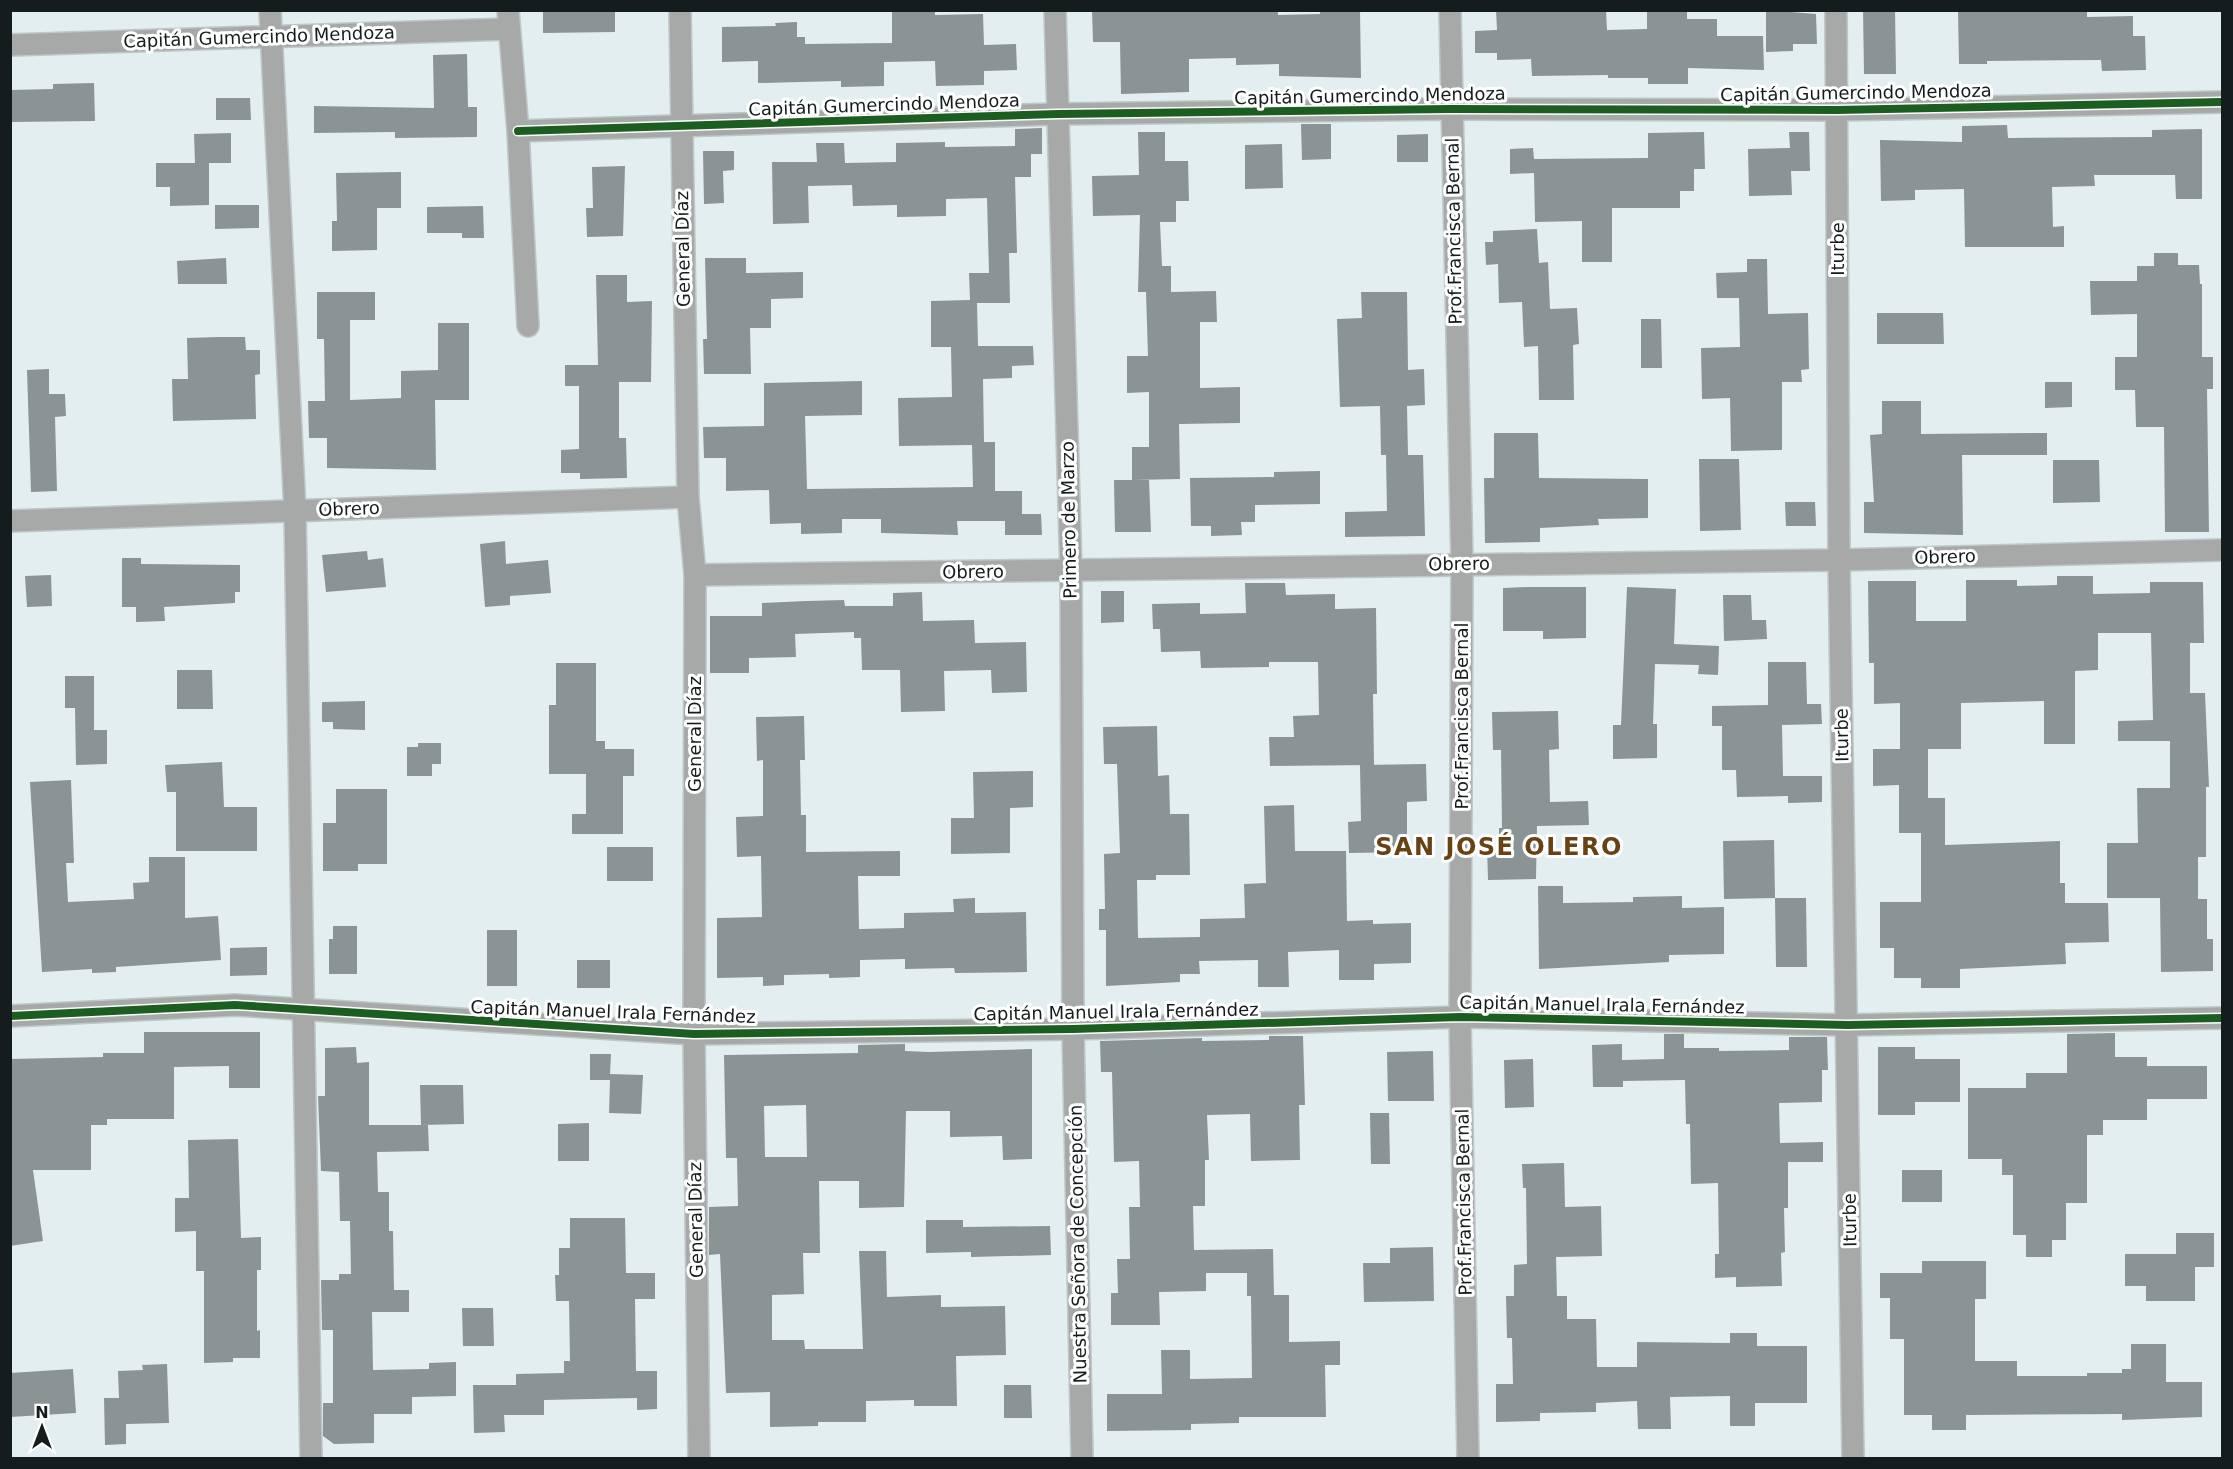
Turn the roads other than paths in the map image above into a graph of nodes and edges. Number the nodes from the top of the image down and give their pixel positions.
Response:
1 (270, 10) edge
2 (680, 10) edge
3 (1055, 10) edge
4 (1450, 10) edge
5 (1836, 10) edge
6 (508, 20) edge
7 (270, 36) junction
8 (10, 45) edge
9 (2223, 102) edge
10 (1450, 110) junction
11 (1837, 110) junction
12 (1058, 114) junction
13 (681, 127) junction
14 (518, 131) junction
15 (528, 326) dead end
16 (688, 497) junction
17 (295, 511) junction
18 (10, 521) edge
19 (2223, 550) edge
20 (1839, 560) junction
21 (1462, 564) junction
22 (1071, 572) junction
23 (695, 575) junction
24 (302, 1011) junction
25 (10, 1016) edge
26 (1460, 1017) junction
27 (2223, 1018) edge
28 (1848, 1025) junction
29 (1073, 1029) junction
30 (694, 1034) junction
31 (311, 1458) edge
32 (699, 1458) edge
33 (1082, 1458) edge
34 (1468, 1458) edge
35 (1853, 1458) edge

1 - 7 street
2 - 13 street, General Díaz
3 - 12 street, Primero de Marzo
4 - 10 street, Prof.Francisca Bernal
5 - 11 street, Iturbe
6 - 7 street, Capitán Gumercindo Mendoza
6 - 14 street
7 - 8 street, Capitán Gumercindo Mendoza
7 - 17 street
9 - 11 street, Capitán Gumercindo Mendoza
10 - 11 street, Capitán Gumercindo Mendoza
10 - 12 street, Capitán Gumercindo Mendoza
10 - 21 street, Prof.Francisca Bernal
11 - 20 street, Iturbe
12 - 13 street, Capitán Gumercindo Mendoza
12 - 22 street, Primero de Marzo
13 - 14 street, Capitán Gumercindo Mendoza
13 - 16 street, General Díaz
14 - 15 street
16 - 17 street, Obrero
16 - 23 street, General Díaz
17 - 18 street, Obrero
17 - 24 street
19 - 20 street, Obrero
20 - 21 street, Obrero
20 - 28 street, Iturbe
21 - 22 street, Obrero
21 - 26 street, Prof.Francisca Bernal
22 - 23 street, Obrero
22 - 29 street, Primero de Marzo
23 - 30 street, General Díaz
24 - 25 street, Capitán Manuel Irala Fernández
24 - 30 street, Capitán Manuel Irala Fernández
24 - 31 street
26 - 28 street, Capitán Manuel Irala Fernández
26 - 29 street, Capitán Manuel Irala Fernández
26 - 34 street, Prof.Francisca Bernal
27 - 28 street, Capitán Manuel Irala Fernández
28 - 35 street, Iturbe
29 - 30 street, Capitán Manuel Irala Fernández
29 - 33 street, Nuestra Señora de Concepción
30 - 32 street, General Díaz

